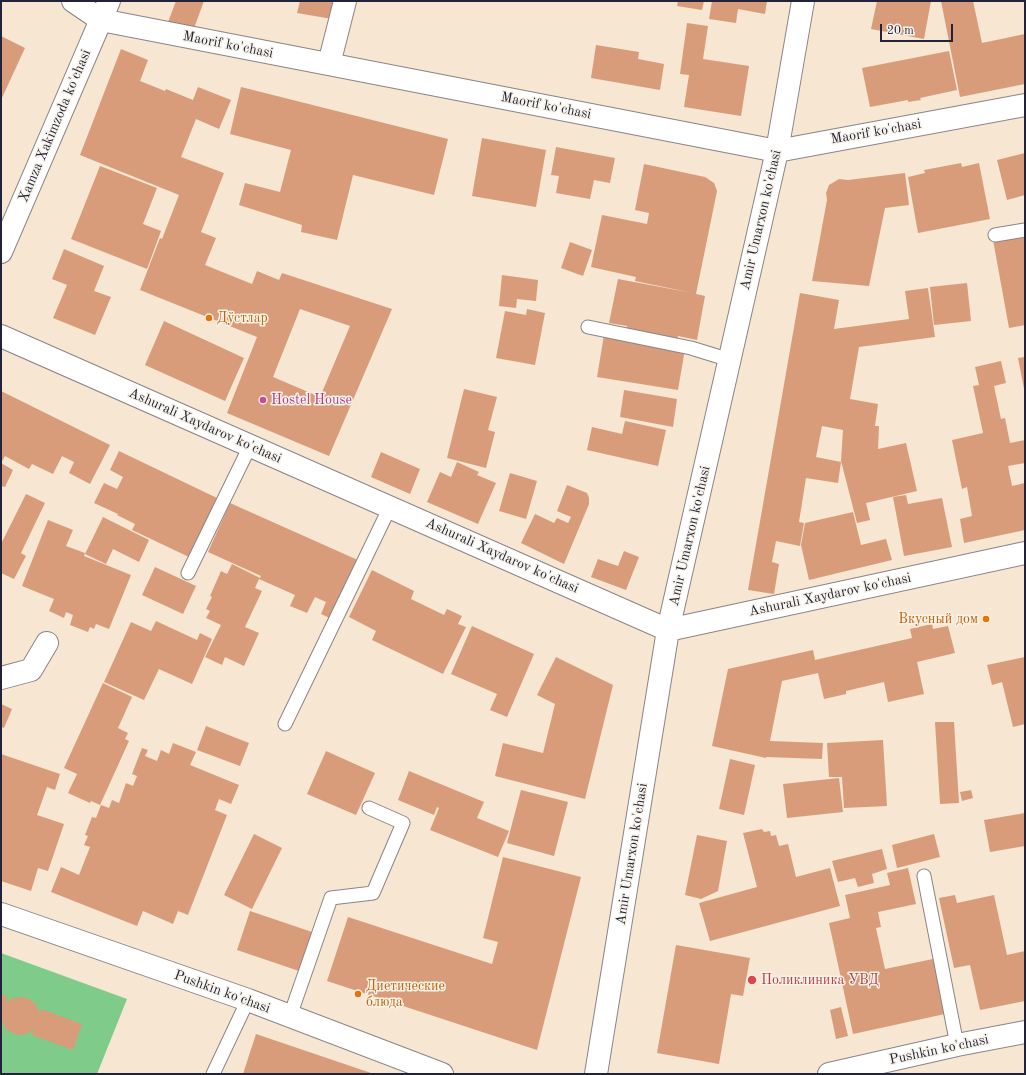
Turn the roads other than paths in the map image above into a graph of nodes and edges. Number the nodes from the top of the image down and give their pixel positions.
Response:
1 (73, 1) edge
2 (345, 1) edge
3 (803, 1) edge
4 (105, 11) edge
5 (329, 64) junction
6 (1025, 105) edge
7 (777, 151) junction
8 (1025, 230) edge
9 (995, 236) dead end
10 (1, 252) edge
11 (588, 327) dead end
12 (1, 336) edge
13 (730, 360) junction
14 (250, 446) junction
15 (390, 507) junction
16 (1025, 553) edge
17 (188, 573) dead end
18 (668, 630) junction
19 (47, 643) dead end
20 (1, 678) edge
21 (285, 724) dead end
22 (369, 808) dead end
23 (924, 876) dead end
24 (1, 914) edge
25 (248, 1000) junction
26 (290, 1016) junction
27 (1025, 1032) edge
28 (957, 1045) junction
29 (213, 1074) edge
30 (442, 1074) edge
31 (596, 1074) edge
32 (829, 1074) edge

1 - 4 street, Maorif ko'chasi
2 - 5 street
3 - 7 street, Amir Umarxon ko'chasi
4 - 5 street, Maorif ko'chasi
4 - 10 street, Xamza Xakimzoda ko'chasi
5 - 7 street, Maorif ko'chasi
6 - 7 street, Maorif ko'chasi
7 - 13 street, Amir Umarxon ko'chasi
8 - 9 lane
11 - 13 lane
12 - 14 street, Ashurali Xaydarov ko'chasi
13 - 18 street, Amir Umarxon ko'chasi
14 - 15 street, Ashurali Xaydarov ko'chasi
14 - 17 lane
15 - 18 street, Ashurali Xaydarov ko'chasi
15 - 21 lane
16 - 18 street, Ashurali Xaydarov ko'chasi
18 - 31 street, Amir Umarxon ko'chasi
19 - 20 street
22 - 26 lane
23 - 28 lane
24 - 25 street, Pushkin ko'chasi
25 - 26 street, Pushkin ko'chasi
25 - 29 lane
26 - 30 street, Pushkin ko'chasi
27 - 28 street, Pushkin ko'chasi
28 - 32 street, Pushkin ko'chasi

